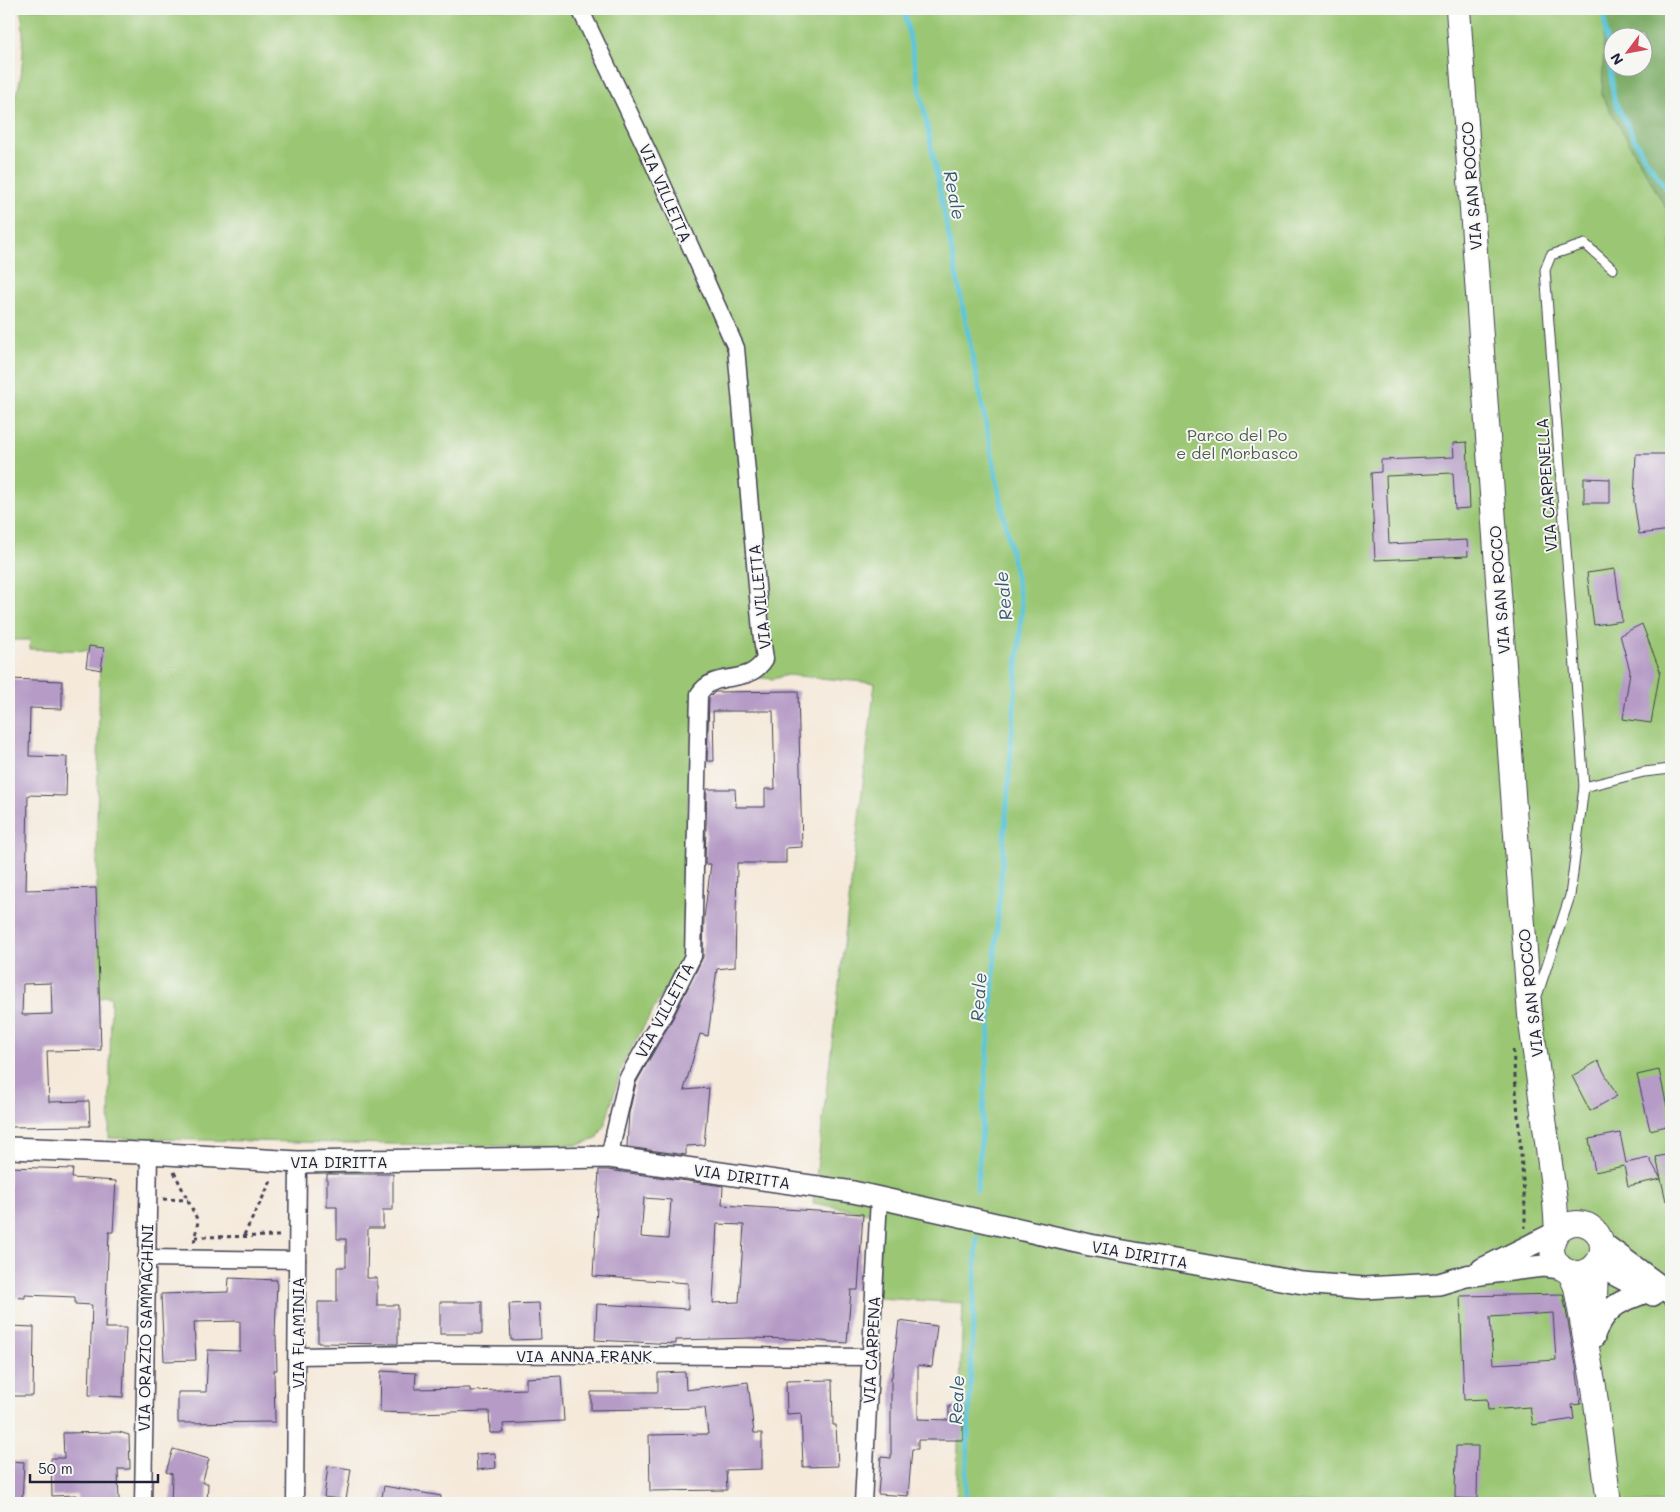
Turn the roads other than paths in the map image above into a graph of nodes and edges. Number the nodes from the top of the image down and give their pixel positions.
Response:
1 (580, 9) edge
2 (1458, 9) edge
3 (1614, 269) dead end
4 (1669, 769) edge
5 (1584, 787) junction
6 (1530, 1015) junction
7 (9, 1148) edge
8 (157, 1154) junction
9 (608, 1157) junction
10 (298, 1172) junction
11 (879, 1198) junction
12 (1566, 1227) junction
13 (1602, 1242) junction
14 (146, 1258) junction
15 (298, 1260) junction
16 (1596, 1265) junction
17 (1566, 1270) junction
18 (1466, 1276) junction
19 (1646, 1292) junction
20 (1671, 1294) edge
21 (1671, 1304) edge
22 (1594, 1332) junction
23 (297, 1356) junction
24 (870, 1356) junction
25 (1594, 1387) junction
26 (142, 1503) edge
27 (295, 1503) edge
28 (862, 1503) edge
29 (1609, 1503) edge

1 - 9 street, VIA VILLETTA
2 - 6 main road, VIA SAN ROCCO
3 - 5 lane, VIA CARPENELLA
4 - 5 lane
5 - 6 lane, VIA CARPENELLA
6 - 12 main road, VIA SAN ROCCO
7 - 8 street, VIA DIRITTA
8 - 10 street, VIA DIRITTA
8 - 14 street, VIA ORAZIO SAMMACHINI
9 - 10 street, VIA DIRITTA
9 - 11 street, VIA DIRITTA
10 - 15 street, VIA FLAMINIA
11 - 18 street, VIA DIRITTA
11 - 24 street, VIA CARPENA
12 - 13 main road
12 - 17 main road
12 - 18 street, VIA DIRITTA
13 - 16 main road
13 - 20 street
14 - 15 street
14 - 26 street, VIA ORAZIO SAMMACHINI
15 - 23 street, VIA FLAMINIA
16 - 17 main road
16 - 19 street
16 - 22 main road
17 - 18 street, VIA DIRITTA
17 - 25 main road
19 - 21 street
19 - 22 street
22 - 25 street
23 - 24 street, VIA ANNA FRANK
23 - 27 street, VIA FLAMINIA
24 - 28 street, VIA CARPENA
25 - 29 main road

